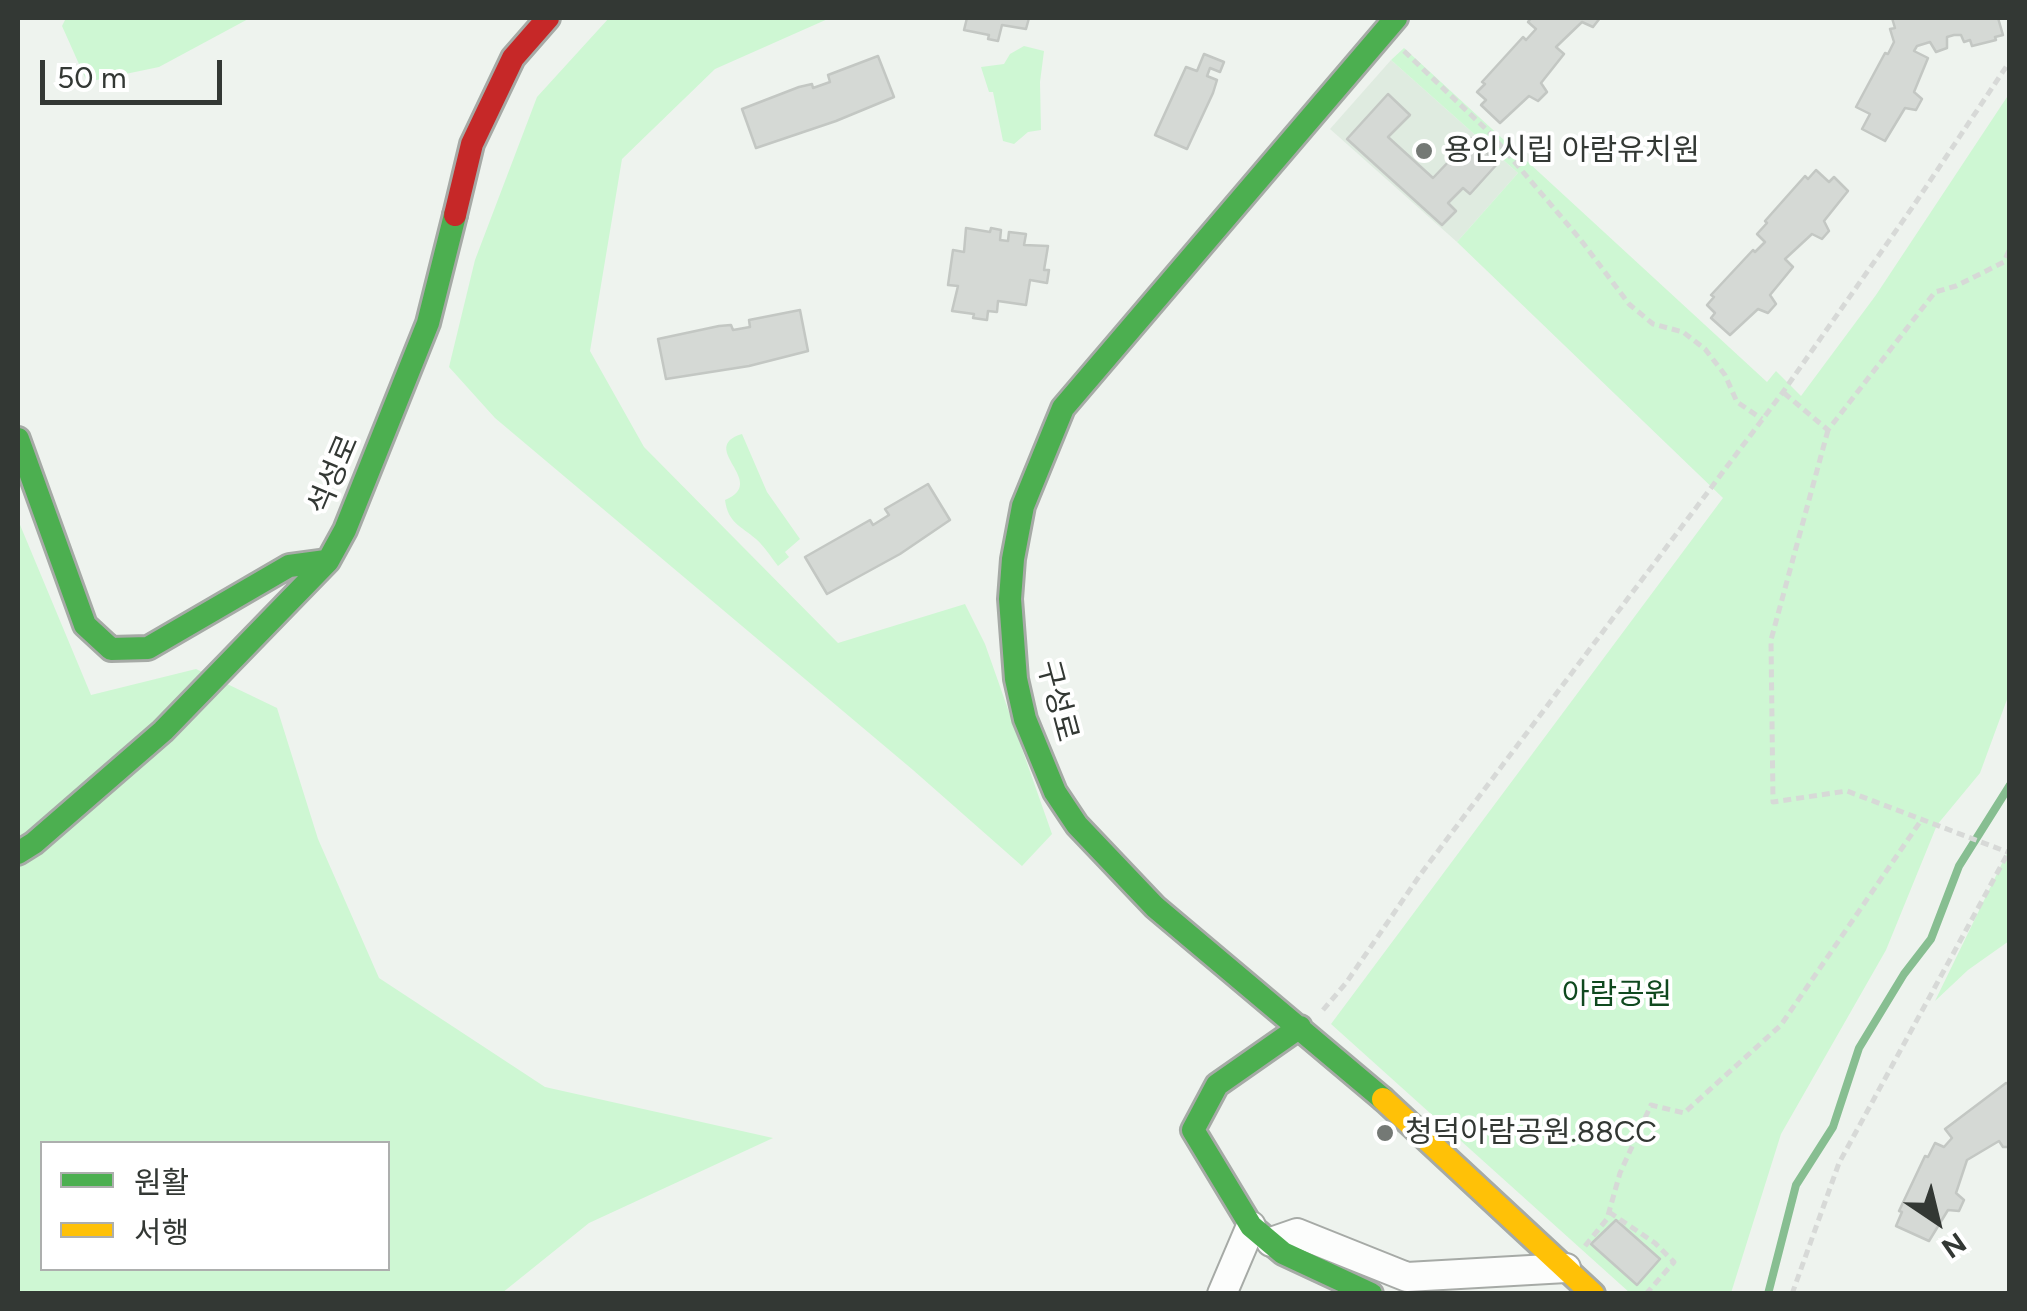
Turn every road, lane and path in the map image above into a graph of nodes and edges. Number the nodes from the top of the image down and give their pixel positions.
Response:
1 (548, 18) edge
2 (1389, 26) edge
3 (2010, 61) edge
4 (2010, 248) edge
5 (1783, 392) junction
6 (1762, 419) junction
7 (1828, 430) junction
8 (18, 439) edge
9 (328, 561) junction
10 (1922, 818) junction
11 (2009, 851) edge
12 (18, 853) edge
13 (1300, 1027) junction
14 (1609, 1212) junction
15 (1261, 1234) junction
16 (1566, 1268) junction
17 (1369, 1293) edge
18 (1222, 1294) edge
19 (1593, 1294) edge
20 (1646, 1294) edge
21 (1792, 1294) edge

1 - 9 street, 석성로
2 - 6 path
2 - 13 street, 구성로
3 - 5 path
4 - 7 path
5 - 6 path
5 - 7 path
6 - 13 path
7 - 10 path
8 - 9 street
9 - 12 street, 석성로
10 - 11 path
10 - 14 path
11 - 21 path
13 - 15 street
13 - 16 street, 구성로
14 - 16 path
14 - 20 path
15 - 16 street
15 - 17 street
15 - 18 street
16 - 19 street, 구성로

